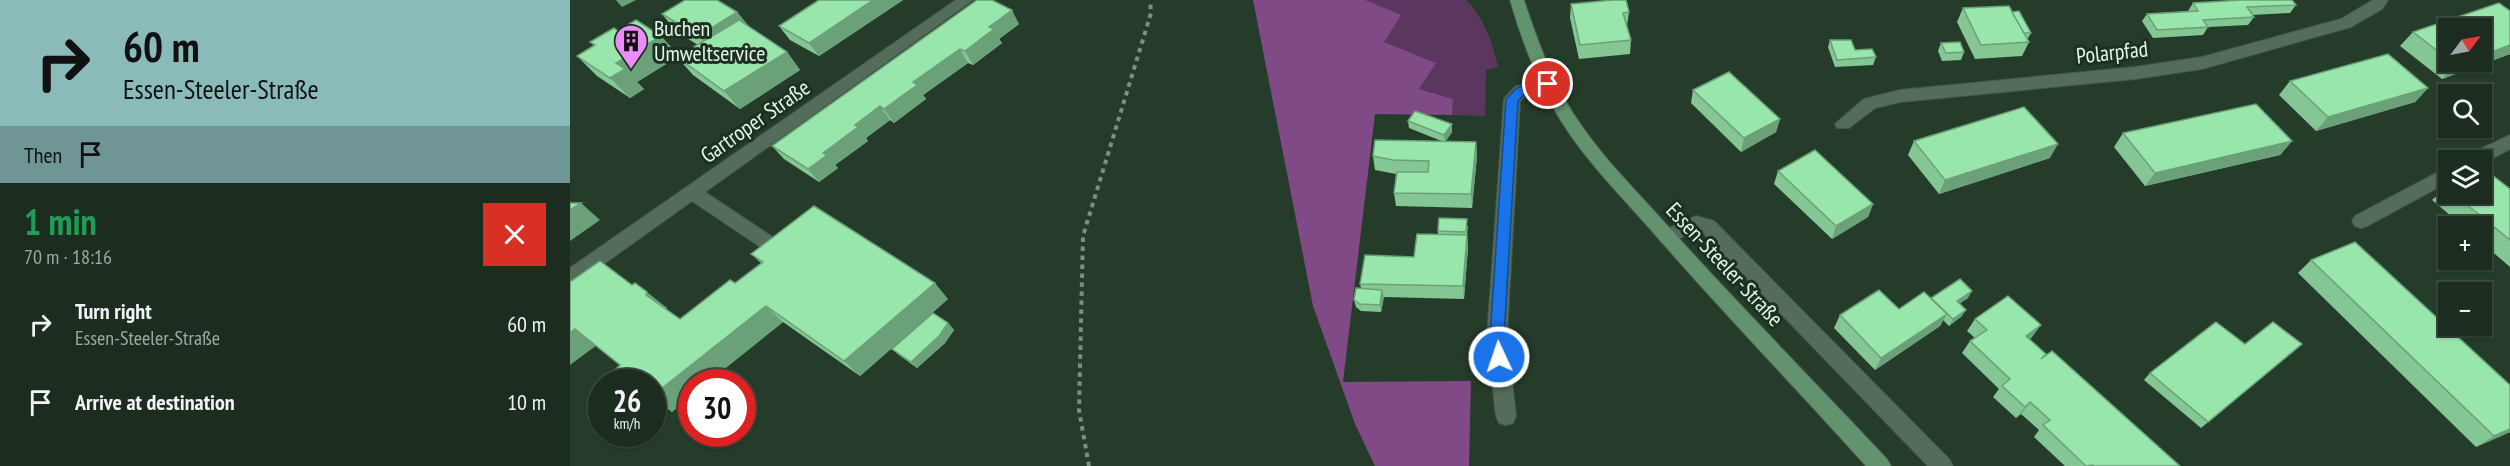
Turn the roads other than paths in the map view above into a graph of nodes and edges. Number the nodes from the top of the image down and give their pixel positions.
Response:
1 (966, 0) edge
2 (1517, 0) edge
3 (2381, 0) edge
4 (1548, 84) junction
5 (1843, 124) dead end
6 (2510, 141) edge
7 (2492, 150) edge
8 (2438, 179) edge
9 (692, 192) junction
10 (2361, 220) dead end
11 (1667, 237) junction
12 (768, 243) edge
13 (570, 278) edge
14 (1506, 416) dead end
15 (1880, 466) edge
16 (1942, 466) edge

1 - 9 street, Gartroper Straße
2 - 4 main road, Essen-Steeler-Straße
3 - 5 street, Polarpfad
4 - 11 main road, Essen-Steeler-Straße
4 - 14 street
6 - 7 street
8 - 10 street
9 - 12 street
9 - 13 street, Gartroper Straße
11 - 15 main road, Essen-Steeler-Straße
11 - 16 street

